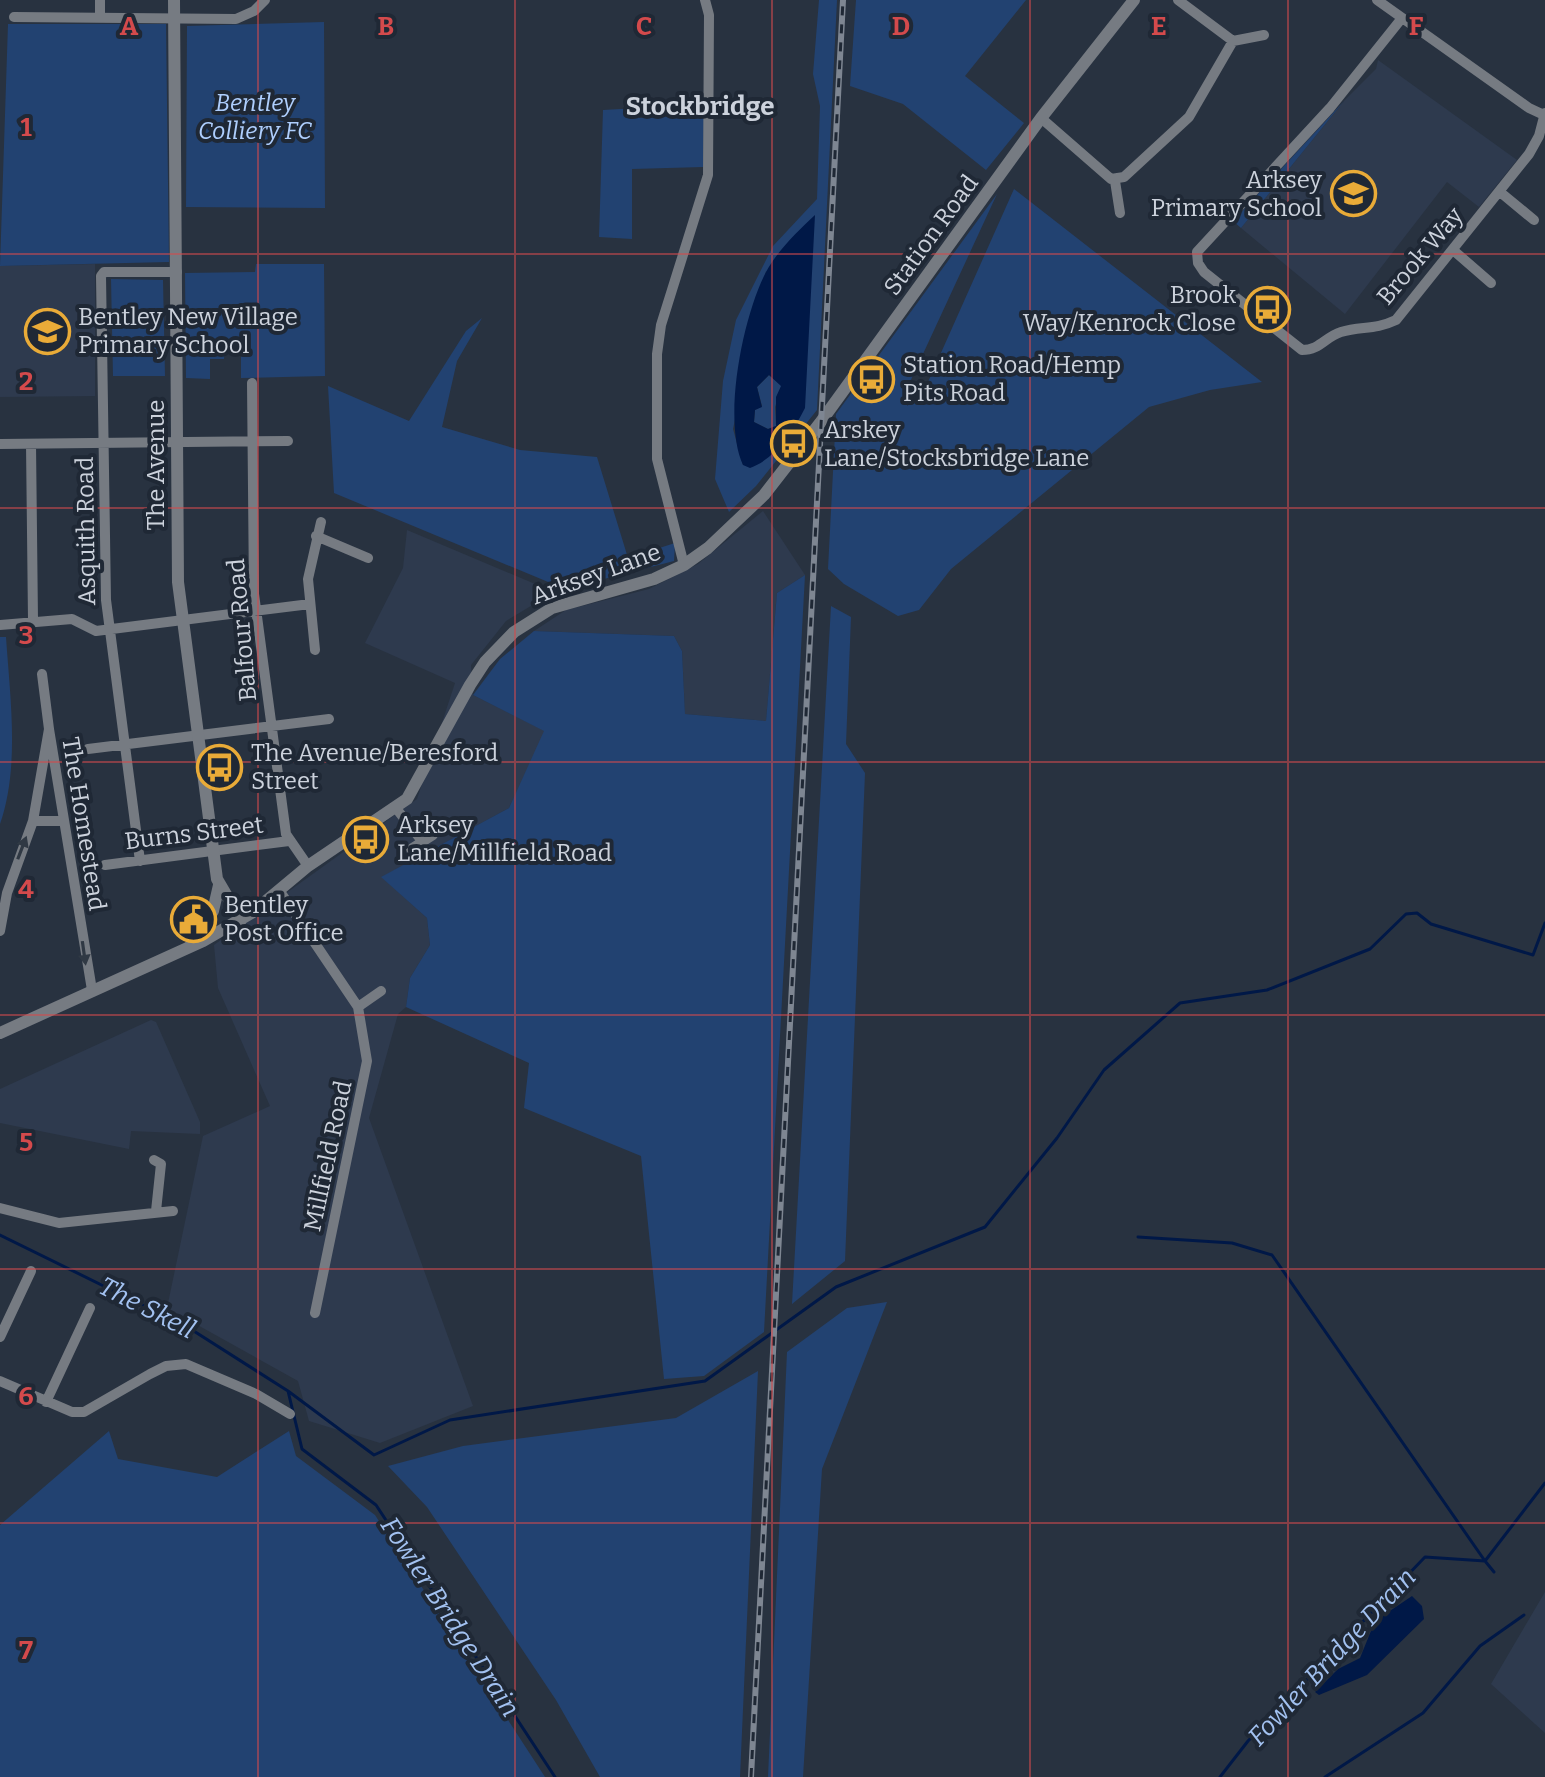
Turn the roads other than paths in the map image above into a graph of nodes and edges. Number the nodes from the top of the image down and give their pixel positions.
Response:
1 (100, 0) edge
2 (174, 0) edge
3 (265, 0) edge
4 (705, 0) edge
5 (1134, 0) edge
6 (1178, 0) edge
7 (1377, 0) edge
8 (14, 17) dead end
9 (100, 18) junction
10 (175, 18) junction
11 (1402, 18) junction
12 (1264, 35) dead end
13 (1233, 41) junction
14 (1545, 114) edge
15 (1041, 118) junction
16 (1115, 181) junction
17 (1500, 192) junction
18 (1120, 213) dead end
19 (1534, 220) dead end
20 (1453, 250) junction
21 (177, 272) junction
22 (1491, 283) dead end
23 (252, 383) dead end
24 (178, 441) junction
25 (288, 441) dead end
26 (253, 442) junction
27 (104, 443) junction
28 (0, 444) edge
29 (31, 444) junction
30 (764, 495) joint
31 (321, 522) dead end
32 (316, 536) junction
33 (368, 558) dead end
34 (684, 565) junction
35 (310, 604) junction
36 (256, 610) junction
37 (33, 620) junction
38 (183, 620) junction
39 (0, 625) edge
40 (109, 630) junction
41 (315, 650) dead end
42 (42, 674) dead end
43 (329, 719) dead end
44 (271, 726) junction
45 (49, 729) junction
46 (199, 736) junction
47 (125, 745) junction
48 (88, 749) dead end
49 (395, 807) junction
50 (33, 821) junction
51 (63, 821) junction
52 (433, 835) dead end
53 (289, 841) junction
54 (422, 841) junction
55 (411, 849) dead end
56 (214, 851) junction
57 (140, 861) junction
58 (105, 865) dead end
59 (308, 866) junction
60 (219, 885) junction
61 (279, 890) junction
62 (241, 920) junction
63 (0, 931) edge
64 (186, 949) junction
65 (92, 990) junction
66 (381, 991) dead end
67 (358, 1007) junction
68 (0, 1033) edge
69 (161, 1161) dead end
70 (0, 1208) edge
71 (156, 1211) junction
72 (173, 1211) dead end
73 (31, 1271) dead end
74 (90, 1308) dead end
75 (315, 1313) dead end
76 (0, 1337) edge
77 (0, 1381) edge
78 (46, 1402) junction
79 (290, 1414) dead end

1 - 9 street
2 - 10 street, The Avenue
3 - 10 street
4 - 34 street
5 - 15 street, Station Road
6 - 13 street
7 - 11 street
8 - 9 street
9 - 10 street
10 - 21 street, The Avenue
11 - 14 street
11 - 20 street, Brook Way
12 - 13 street
13 - 16 street
14 - 17 street, Brook Way
15 - 16 street
15 - 30 street, Station Road
16 - 18 street
17 - 19 street
17 - 20 street, Brook Way
20 - 22 street
21 - 24 street, The Avenue
21 - 27 street, Asquith Road
23 - 26 street, Balfour Road
24 - 26 street
24 - 27 street
24 - 38 street, The Avenue
25 - 26 street
26 - 36 street, Balfour Road
27 - 29 street
27 - 40 street, Asquith Road
28 - 29 street
29 - 37 street
30 - 34 street, Arksey Lane
31 - 32 street
32 - 33 street
32 - 35 street
34 - 49 street, Arksey Lane
35 - 36 street
35 - 41 street
36 - 38 street
36 - 44 street, Balfour Road
37 - 39 street
37 - 40 street
38 - 40 street
38 - 46 street, The Avenue
40 - 47 street, Asquith Road
42 - 45 street
43 - 44 street
44 - 46 street
44 - 53 street, Balfour Road
45 - 50 street, The Homestead
45 - 51 street, The Homestead
46 - 47 street
46 - 56 street, The Avenue
47 - 48 street
47 - 57 street, Asquith Road
49 - 54 street
49 - 59 street, Arksey Lane
50 - 51 street
63 -> 50 street, The Homestead
51 -> 65 street, The Homestead
52 - 54 street
53 - 56 street, Burns Street
53 - 59 street, Balfour Road
54 - 55 street
56 - 57 street, Burns Street
56 - 60 street, The Avenue
57 - 58 street, Burns Street
59 - 61 street, Arksey Lane
60 - 62 street, The Avenue
60 - 64 street
61 - 62 street, Arksey Lane
61 - 67 street, Millfield Road
62 - 64 street, Arksey Lane
64 - 65 street, Arksey Lane
65 - 68 street, Arksey Lane
66 - 67 street
67 - 75 street, Millfield Road
69 - 71 street
70 - 71 street
71 - 72 street
73 - 76 street
74 - 78 street
77 - 78 street
78 - 79 street

